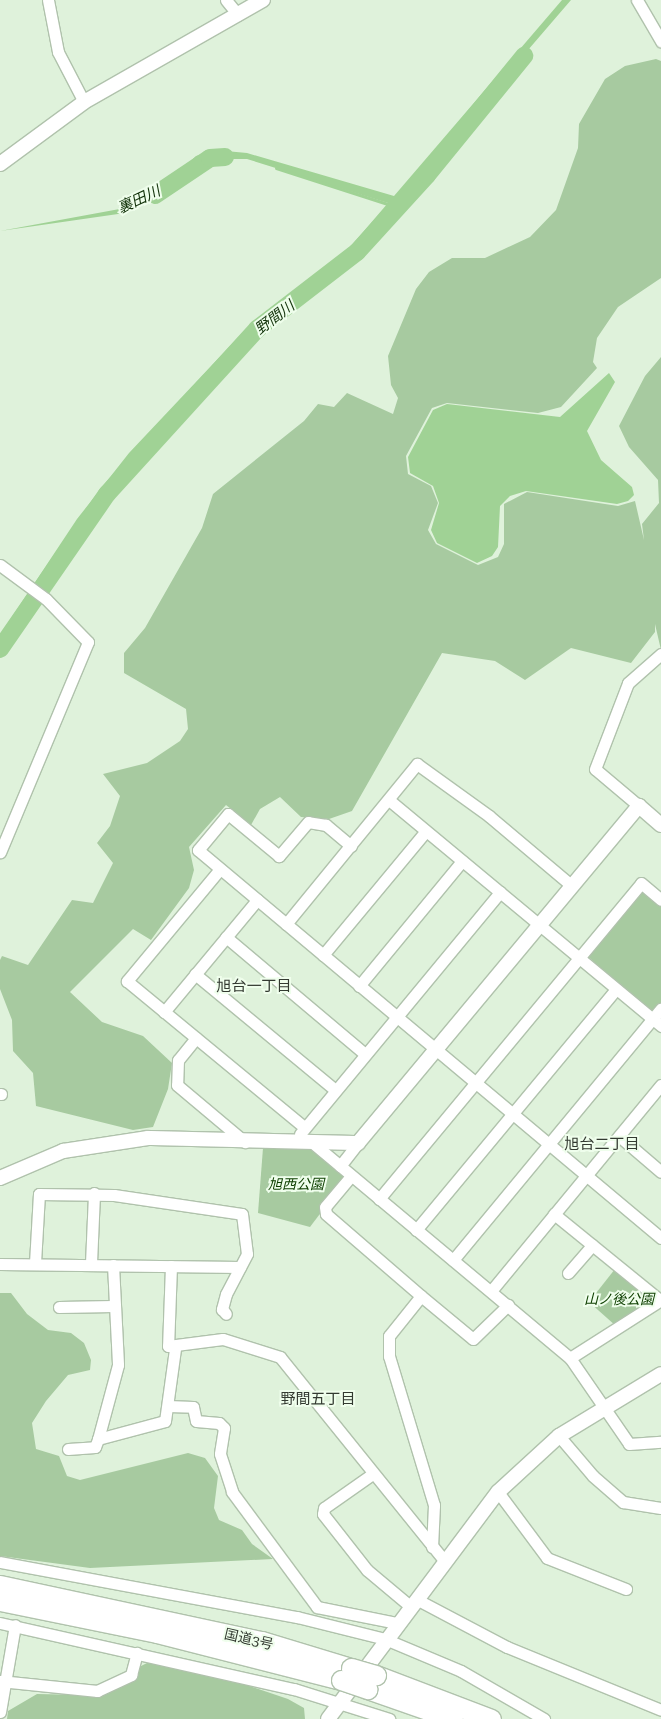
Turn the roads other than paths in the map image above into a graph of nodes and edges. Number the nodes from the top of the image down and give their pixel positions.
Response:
1 (48, 0) edge
2 (226, 0) edge
3 (263, 0) edge
4 (637, 0) edge
5 (238, 14) junction
6 (661, 41) edge
7 (84, 102) junction
8 (0, 164) edge
9 (0, 565) edge
10 (661, 654) edge
11 (389, 800) junction
12 (639, 806) junction
13 (661, 825) edge
14 (426, 831) junction
15 (350, 846) junction
16 (0, 852) edge
17 (462, 861) junction
18 (220, 869) junction
19 (572, 886) junction
20 (500, 892) junction
21 (256, 900) junction
22 (661, 900) edge
23 (286, 924) junction
24 (540, 925) junction
25 (226, 937) junction
26 (323, 955) junction
27 (579, 958) junction
28 (195, 974) junction
29 (359, 986) junction
30 (616, 989) junction
31 (661, 1009) edge
32 (164, 1012) junction
33 (396, 1016) junction
34 (657, 1023) edge
35 (196, 1038) junction
36 (436, 1050) junction
37 (365, 1054) junction
38 (476, 1082) junction
39 (335, 1090) junction
40 (659, 1091) edge
41 (513, 1113) junction
42 (304, 1127) junction
43 (618, 1136) junction
44 (245, 1142) junction
45 (358, 1143) junction
46 (294, 1144) junction
47 (314, 1144) junction
48 (550, 1144) junction
49 (340, 1166) junction
50 (661, 1172) edge
51 (586, 1174) junction
52 (351, 1176) junction
53 (0, 1178) edge
54 (94, 1193) junction
55 (379, 1199) junction
56 (554, 1214) junction
57 (416, 1230) junction
58 (661, 1238) edge
59 (592, 1244) junction
60 (453, 1260) junction
61 (35, 1263) junction
62 (91, 1263) junction
63 (0, 1264) edge
64 (113, 1265) junction
65 (171, 1266) junction
66 (240, 1268) junction
67 (568, 1273) dead end
68 (491, 1291) junction
69 (421, 1296) junction
70 (661, 1300) edge
71 (508, 1305) junction
72 (59, 1306) dead end
73 (113, 1306) junction
74 (226, 1314) dead end
75 (175, 1348) junction
76 (570, 1358) junction
77 (661, 1374) edge
78 (168, 1406) junction
79 (606, 1406) junction
80 (559, 1436) junction
81 (98, 1439) junction
82 (661, 1442) edge
83 (68, 1449) dead end
84 (371, 1475) junction
85 (498, 1492) junction
86 (661, 1508) edge
87 (432, 1547) junction
88 (444, 1560) junction
89 (0, 1562) edge
90 (0, 1585) edge
91 (626, 1589) dead end
92 (0, 1601) edge
93 (413, 1602) junction
94 (0, 1623) edge
95 (397, 1623) junction
96 (15, 1625) junction
97 (385, 1639) junction
98 (137, 1653) junction
99 (346, 1674) junction
100 (4, 1682) edge
101 (372, 1682) junction
102 (339, 1703) junction
103 (1, 1710) edge
104 (661, 1710) edge
105 (328, 1719) edge
106 (389, 1719) edge
107 (453, 1719) edge
108 (490, 1719) edge
109 (544, 1719) edge

1 - 7 street
2 - 5 street
3 - 5 street
4 - 6 street
5 - 7 street
7 - 8 street
9 - 16 street
10 - 12 street
11 - 14 street
11 - 15 street
11 - 19 street
12 - 13 street
12 - 19 street
14 - 17 street
14 - 26 street
15 - 18 street
15 - 23 street
17 - 20 street
17 - 29 street
18 - 21 street
18 - 32 street
19 - 24 street
20 - 24 street
20 - 33 street
21 - 23 street
21 - 25 street
22 - 27 street
23 - 26 street
24 - 27 street
24 - 36 street
25 - 28 street
25 - 37 street
26 - 29 street
27 - 30 street
27 - 38 street
28 - 32 street
28 - 39 street
29 - 33 street
30 - 34 street
30 - 41 street
31 - 34 street
32 - 35 street
33 - 36 street
33 - 37 street
34 - 48 street
35 - 42 street
35 - 44 street
36 - 38 street
36 - 45 street
37 - 39 street
38 - 41 street
38 - 55 street
39 - 42 street
40 - 43 street
41 - 48 street
41 - 57 street
42 - 46 street
43 - 50 street
43 - 51 street
44 - 46 street
44 - 53 street
45 - 47 street
45 - 49 street
46 - 47 street
47 - 49 street
48 - 51 street
48 - 60 street
49 - 52 street
51 - 56 street
51 - 58 street
52 - 55 street
52 - 69 street
54 - 61 street
54 - 62 street
54 - 66 street
55 - 57 street
56 - 59 street
56 - 68 street
57 - 60 street
59 - 67 street
59 - 70 street
60 - 68 street
61 - 62 street
61 - 63 street
62 - 64 street
64 - 65 street
64 - 73 street
65 - 66 street
65 - 75 street
66 - 74 street
68 - 71 street
69 - 71 street
69 - 87 street
70 - 76 street
71 - 76 street
72 - 73 street
73 - 81 street
75 - 78 street
75 - 84 street
76 - 79 street
77 - 79 street
78 - 81 street
78 - 95 street
79 - 80 street
79 - 82 street
80 - 85 street
80 - 86 street
81 - 83 street
84 - 87 street
84 - 93 street
85 - 88 street
85 - 91 street
87 - 88 street
88 - 93 street
89 - 97 street
90 - 99 highway, 国道3号
92 - 99 highway, 国道3号
93 - 95 street
93 - 104 street
94 - 96 street
95 - 97 street
96 - 98 street
96 - 100 street
97 - 102 street
97 - 109 street
98 - 100 street
98 - 102 street
99 - 101 highway, 国道3号, bridge
100 - 103 street
101 - 107 highway, 国道3号
101 - 108 highway, 国道3号
102 - 105 street
102 - 106 street

